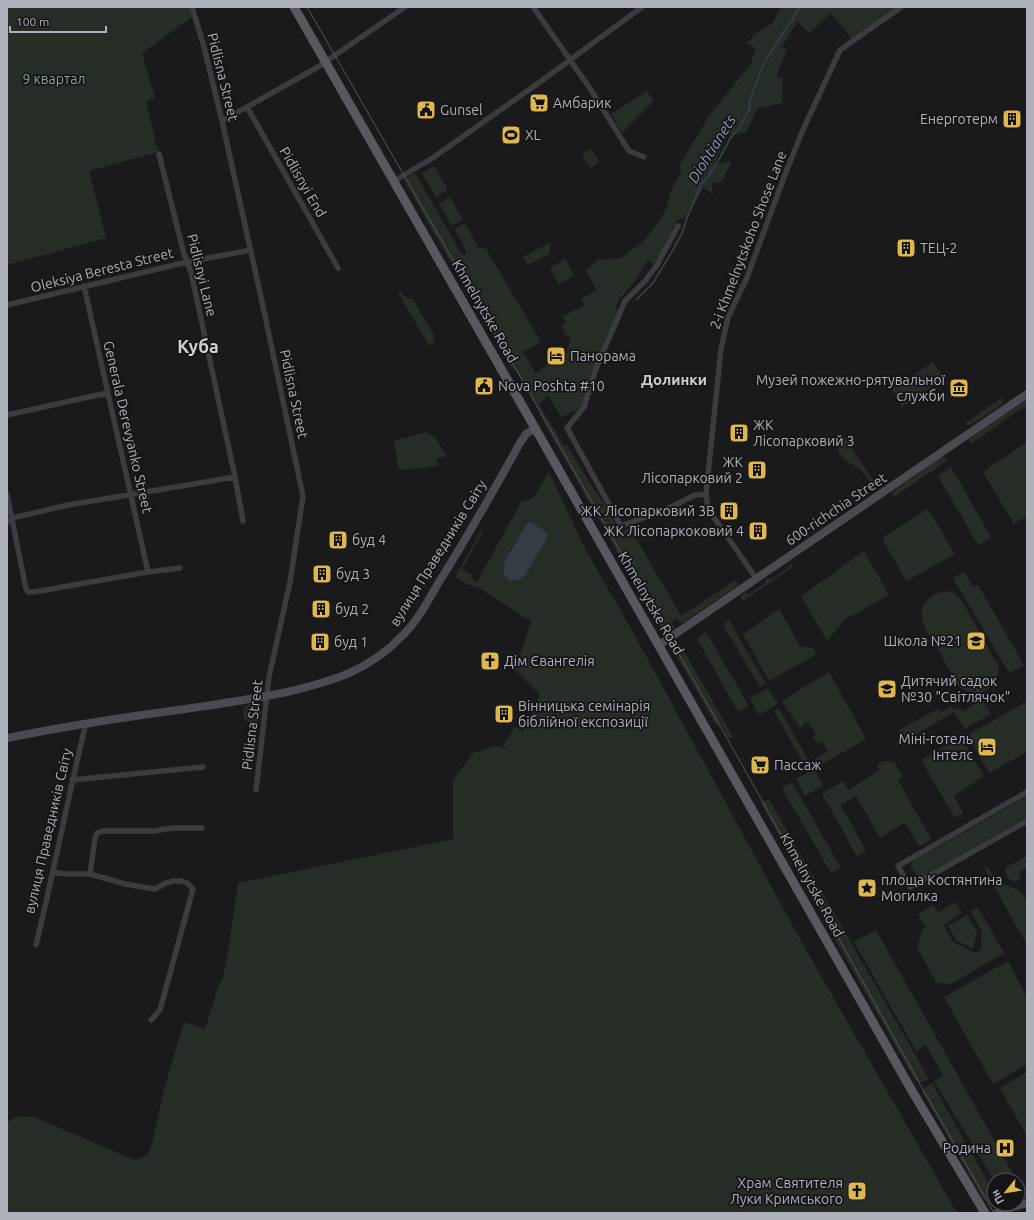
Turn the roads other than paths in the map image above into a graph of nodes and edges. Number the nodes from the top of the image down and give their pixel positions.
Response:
1 (192, 7) edge
2 (294, 7) edge
3 (405, 7) edge
4 (532, 7) edge
5 (642, 7) edge
6 (901, 7) edge
7 (570, 60) junction
8 (325, 62) junction
9 (247, 107) junction
10 (222, 121) junction
11 (159, 154) dead end
12 (644, 157) dead end
13 (394, 182) junction
14 (678, 226) dead end
15 (251, 250) junction
16 (187, 262) junction
17 (338, 268) dead end
18 (84, 286) junction
19 (7, 305) edge
20 (107, 392) junction
21 (1027, 394) edge
22 (7, 415) edge
23 (536, 428) junction
24 (235, 478) junction
25 (7, 494) edge
26 (131, 494) junction
27 (706, 494) junction
28 (12, 518) junction
29 (243, 521) dead end
30 (7, 522) edge
31 (180, 568) dead end
32 (148, 572) junction
33 (756, 578) junction
34 (659, 645) junction
35 (267, 696) junction
36 (86, 723) junction
37 (7, 738) edge
38 (203, 767) dead end
39 (72, 780) junction
40 (256, 790) dead end
41 (1027, 792) edge
42 (1027, 821) edge
43 (202, 828) dead end
44 (53, 872) junction
45 (90, 874) junction
46 (36, 945) dead end
47 (151, 1020) dead end
48 (1027, 1203) edge
49 (985, 1213) edge
50 (997, 1213) edge

1 - 10 street, Pidlisna Street
2 - 8 main road, Khmelnytske Road
3 - 8 street
4 - 7 street
5 - 7 street
6 - 27 street, 2-i Khmelnytskoho Shose Lane
7 - 12 street
7 - 13 street
8 - 9 street
8 - 13 main road, Khmelnytske Road
9 - 10 street
9 - 17 street, Pidlisnyi End
10 - 15 street, Pidlisna Street
11 - 16 street, Pidlisnyi Lane
13 - 23 main road, Khmelnytske Road
14 - 27 street
15 - 16 street, Oleksiya Beresta Street
15 - 35 street, Pidlisna Street
16 - 18 street, Oleksiya Beresta Street
16 - 24 street, Pidlisnyi Lane
18 - 19 street, Oleksiya Beresta Street
18 - 20 street, Generala Derevyanko Street
20 - 22 street
20 - 26 street, Generala Derevyanko Street
21 - 33 main road, 600-richchia Street
23 - 34 main road, Khmelnytske Road
23 - 35 main road, вулиця Праведників Світу
24 - 26 street
24 - 29 street, Pidlisnyi Lane
25 - 28 street
26 - 28 street
26 - 32 street, Generala Derevyanko Street
27 - 33 street, 2-i Khmelnytskoho Shose Lane
28 - 30 street
28 - 32 street
31 - 32 street
33 - 34 main road, 600-richchia Street
34 - 49 main road, Khmelnytske Road
35 - 36 main road, вулиця Праведників Світу
35 - 40 street, Pidlisna Street
36 - 37 main road, вулиця Праведників Світу
36 - 39 street, вулиця Праведників Світу
38 - 39 street
39 - 44 street, вулиця Праведників Світу
41 - 42 street
43 - 45 street
44 - 45 street
44 - 46 street, вулиця Праведників Світу
45 - 47 street
48 - 50 main road

